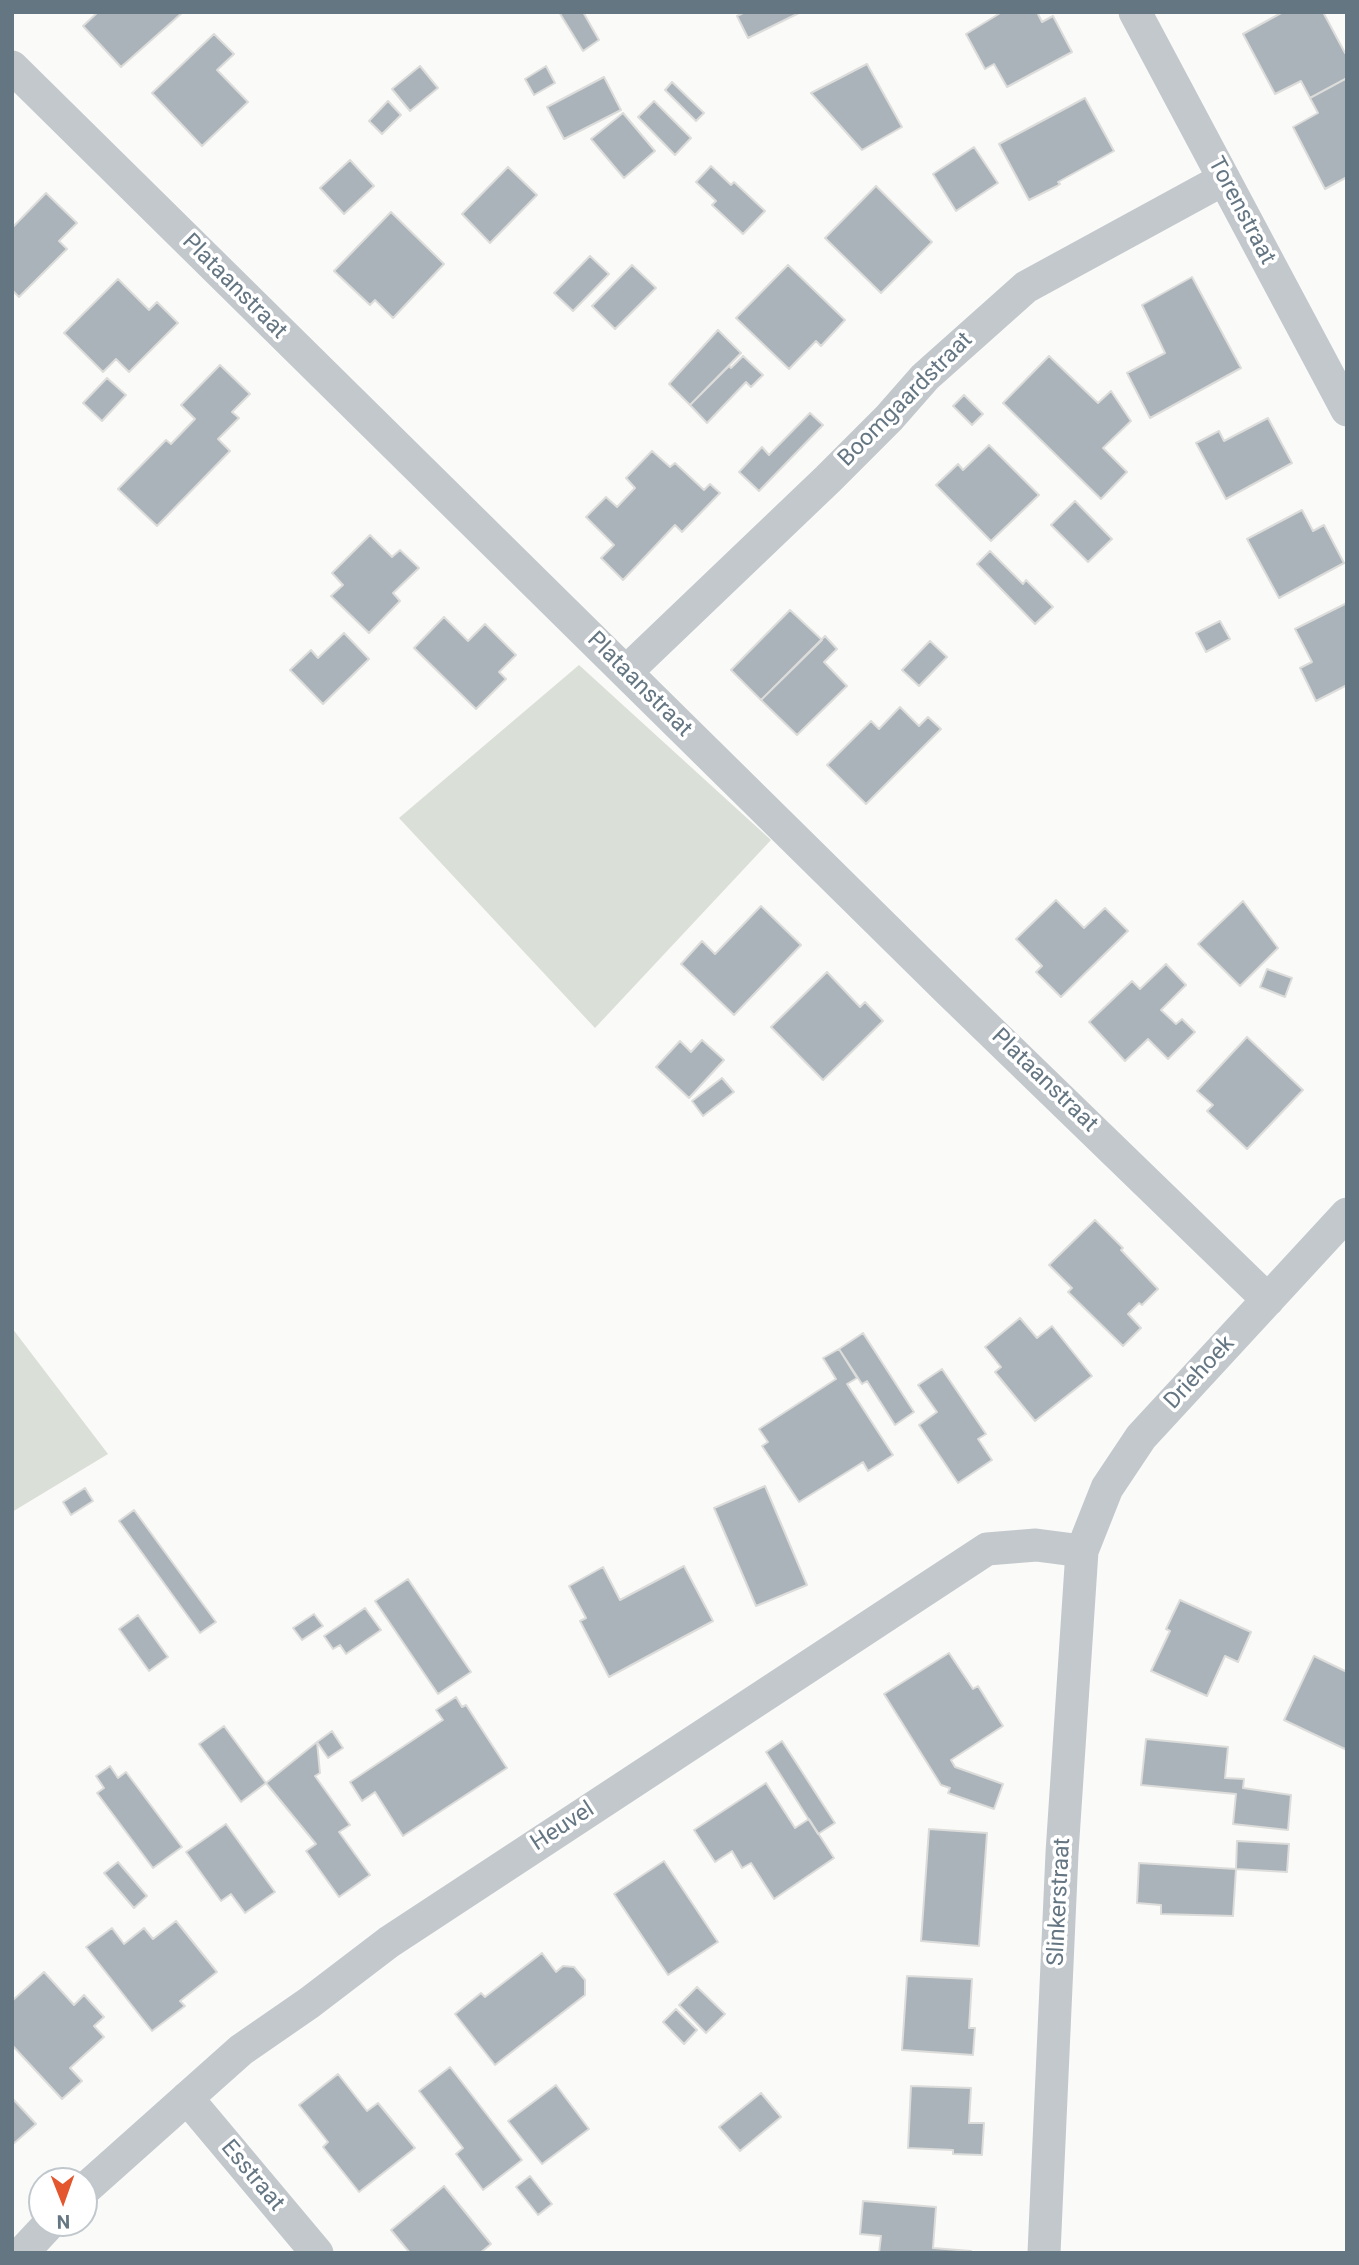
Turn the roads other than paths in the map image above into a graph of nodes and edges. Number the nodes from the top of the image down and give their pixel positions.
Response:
1 (1135, 12) edge
2 (12, 67) edge
3 (1224, 179) junction
4 (1347, 410) edge
5 (626, 672) junction
6 (1347, 1214) edge
7 (1268, 1300) junction
8 (1082, 1551) junction
9 (187, 2098) junction
10 (98, 2177) edge
11 (37, 2237) edge
12 (22, 2253) edge
13 (317, 2253) edge
14 (1044, 2253) edge

1 - 3 street, Torenstraat
2 - 5 street, Plataanstraat
3 - 4 street, Torenstraat
3 - 5 street, Boomgaardstraat
5 - 7 street, Plataanstraat
6 - 7 street, Driehoek
7 - 8 street, Driehoek
8 - 9 street, Heuvel
8 - 14 street, Slinkerstraat
9 - 10 street, Heuvel
9 - 13 street, Esstraat
11 - 12 street

